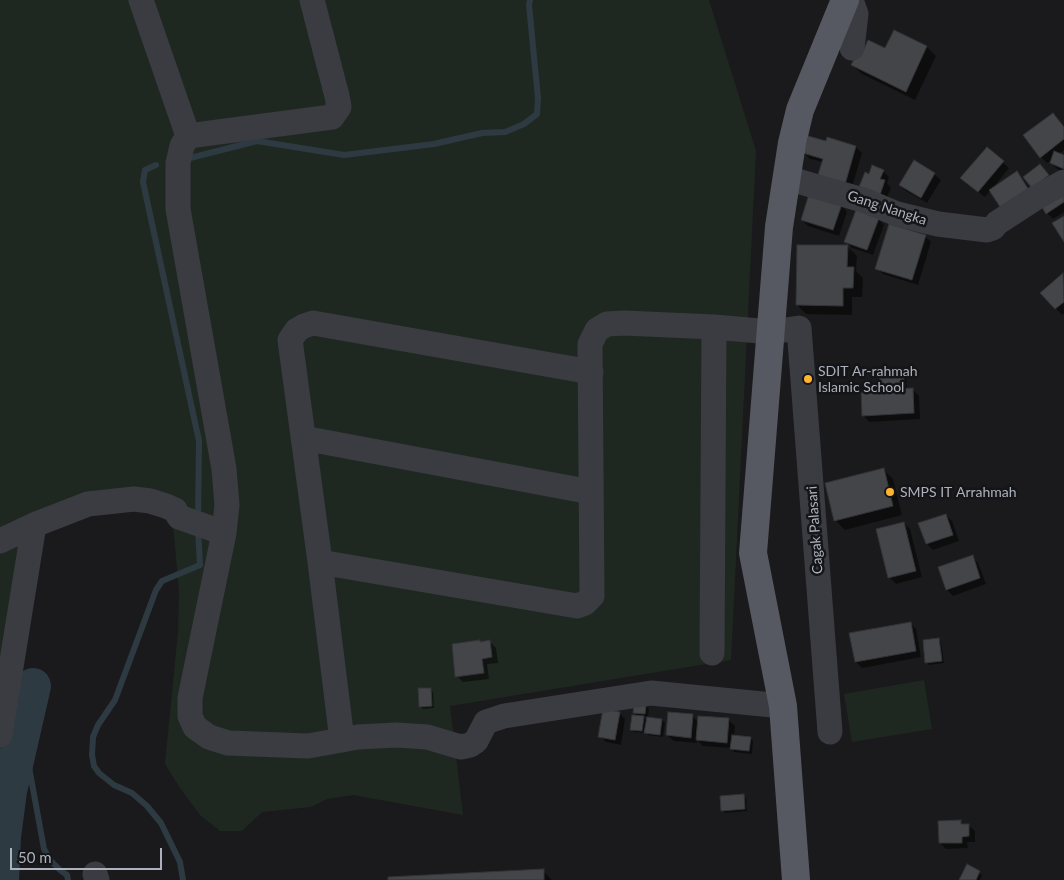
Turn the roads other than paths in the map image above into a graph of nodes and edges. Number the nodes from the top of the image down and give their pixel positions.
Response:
1 (141, 0) edge
2 (312, 0) edge
3 (845, 0) edge
4 (850, 0) edge
5 (852, 48) dead end
6 (183, 149) junction
7 (787, 178) junction
8 (1064, 182) edge
9 (714, 327) junction
10 (771, 332) junction
11 (591, 372) junction
12 (303, 438) junction
13 (591, 492) junction
14 (34, 525) junction
15 (218, 531) junction
16 (0, 541) edge
17 (320, 562) junction
18 (712, 653) dead end
19 (784, 706) junction
20 (830, 732) dead end
21 (0, 735) edge
22 (342, 740) junction
23 (796, 880) edge

1 - 6 street
2 - 6 street
3 - 7 main road
4 - 5 street
6 - 15 street
7 - 8 street, Gang Nangka
7 - 10 main road
9 - 10 street
9 - 11 street
9 - 18 street
10 - 19 main road
10 - 20 street, Cagak Palasari
11 - 12 street
11 - 13 street
12 - 13 street
12 - 17 street
13 - 17 street
14 - 15 street
14 - 16 street
14 - 21 street
15 - 22 street
17 - 22 street
19 - 22 street
19 - 23 main road

